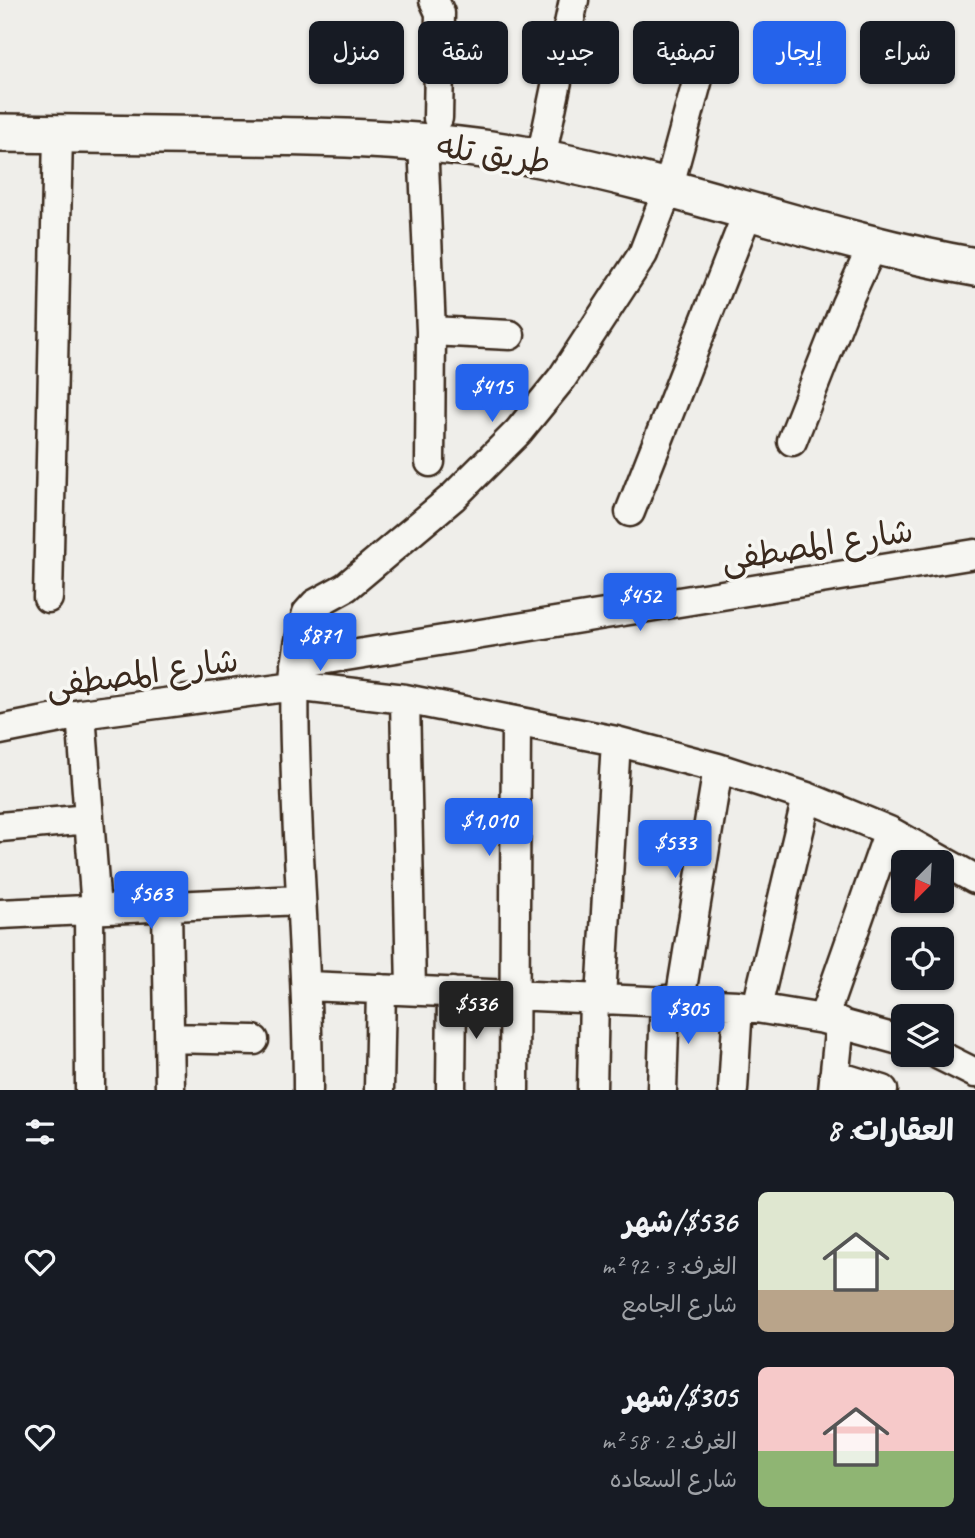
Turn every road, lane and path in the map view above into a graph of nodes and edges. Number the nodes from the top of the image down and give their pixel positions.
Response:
1 (434, 0) edge
2 (574, 0) edge
3 (696, 84) edge
4 (7, 124) edge
5 (430, 130) junction
6 (58, 134) junction
7 (543, 147) junction
8 (670, 179) junction
9 (748, 209) junction
10 (975, 244) edge
11 (873, 245) junction
12 (975, 267) edge
13 (430, 331) junction
14 (510, 335) dead end
15 (792, 441) dead end
16 (430, 462) dead end
17 (630, 512) dead end
18 (975, 554) edge
19 (48, 598) dead end
20 (295, 675) junction
21 (405, 699) junction
22 (81, 714) junction
23 (516, 722) junction
24 (0, 730) edge
25 (617, 741) junction
26 (718, 768) junction
27 (807, 797) junction
28 (89, 819) junction
29 (0, 827) edge
30 (889, 831) junction
31 (975, 878) edge
32 (300, 900) junction
33 (167, 906) junction
34 (92, 910) junction
35 (0, 914) edge
36 (308, 986) junction
37 (381, 989) junction
38 (411, 990) junction
39 (452, 992) junction
40 (514, 994) junction
41 (597, 998) junction
42 (672, 1000) junction
43 (748, 1006) junction
44 (832, 1021) junction
45 (169, 1038) junction
46 (891, 1038) edge
47 (254, 1040) dead end
48 (954, 1066) edge
49 (968, 1077) edge
50 (834, 1083) edge
51 (90, 1090) edge
52 (170, 1090) edge
53 (308, 1090) edge
54 (379, 1090) edge
55 (452, 1090) edge
56 (514, 1090) edge
57 (592, 1090) edge
58 (662, 1090) edge
59 (733, 1090) edge
60 (883, 1090) edge

1 - 5 street
2 - 7 street
3 - 8 street
4 - 5 main road, طريق تله
4 - 6 main road, طريق تله
5 - 6 main road, طريق تله
5 - 7 main road, طريق تله
5 - 13 street
6 - 19 street
7 - 8 main road, طريق تله
8 - 9 main road, طريق تله
8 - 10 main road, طريق تله
8 - 20 street
9 - 11 main road, طريق تله
9 - 17 street
11 - 12 main road, طريق تله
11 - 15 street
13 - 14 street
13 - 16 street
18 - 20 street, شارع المصطفى
20 - 21 street
20 - 22 street, شارع المصطفى
20 - 32 street
21 - 23 street
21 - 38 street
22 - 24 street, شارع المصطفى
22 - 28 street
23 - 25 street
23 - 40 street
25 - 26 street
25 - 41 street
26 - 27 street
26 - 42 street
27 - 30 street
27 - 43 street
28 - 29 street
28 - 34 street
30 - 31 street
30 - 44 street
32 - 33 street
32 - 36 street
33 - 34 street
33 - 45 street
34 - 35 street
34 - 51 street
36 - 37 street
36 - 53 street
37 - 38 street
37 - 54 street
38 - 39 street
39 - 40 street
39 - 55 street
40 - 41 street
40 - 56 street
41 - 42 street
41 - 57 street
42 - 43 street
42 - 58 street
43 - 44 street
43 - 59 street
44 - 46 street
44 - 50 street
45 - 47 street
45 - 52 street
48 - 49 street
50 - 60 street

